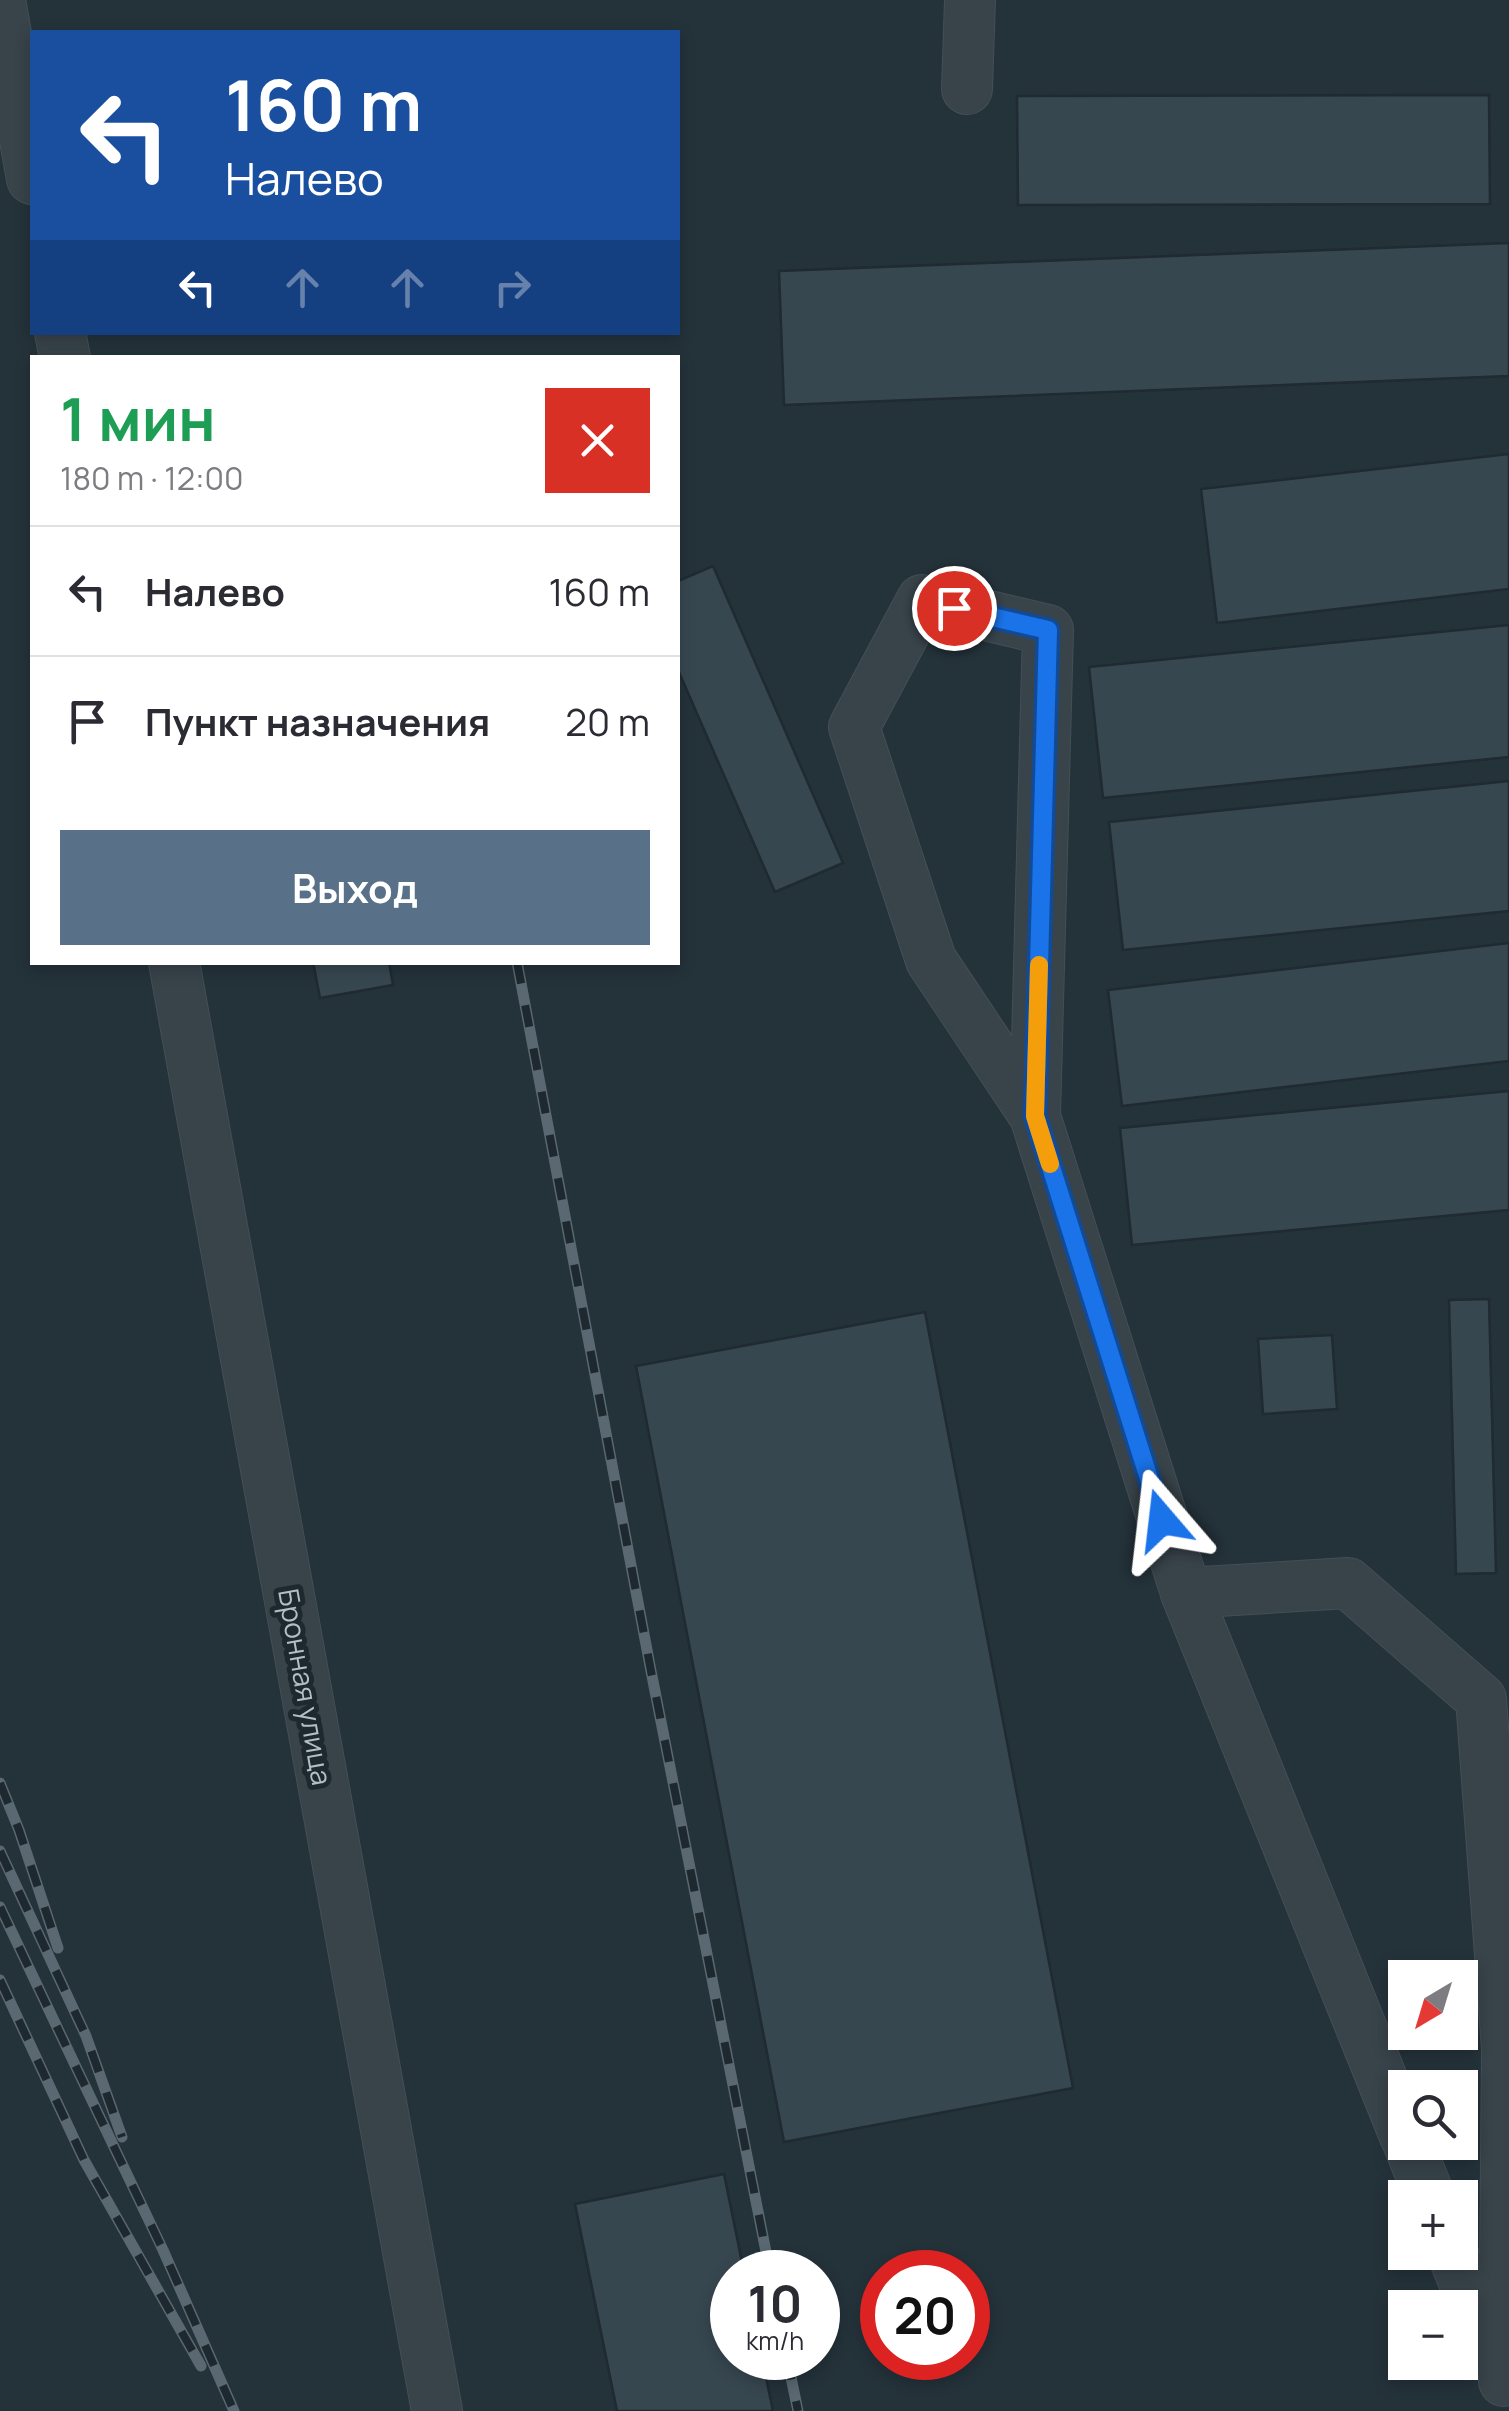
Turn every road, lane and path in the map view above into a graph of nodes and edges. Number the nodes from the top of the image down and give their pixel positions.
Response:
1 (0, 0) edge
2 (970, 0) edge
3 (966, 89) dead end
4 (30, 168) edge
5 (175, 965) edge
6 (1035, 1116) junction
7 (1186, 1593) junction
8 (1388, 2094) edge
9 (1458, 2270) edge
10 (1503, 2396) edge
11 (436, 2411) edge

1 - 4 lane
2 - 3 lane
5 - 11 lane, Бронная улица
6 - 6 lane
6 - 7 lane
7 - 8 lane
7 - 10 lane
9 - 10 lane

